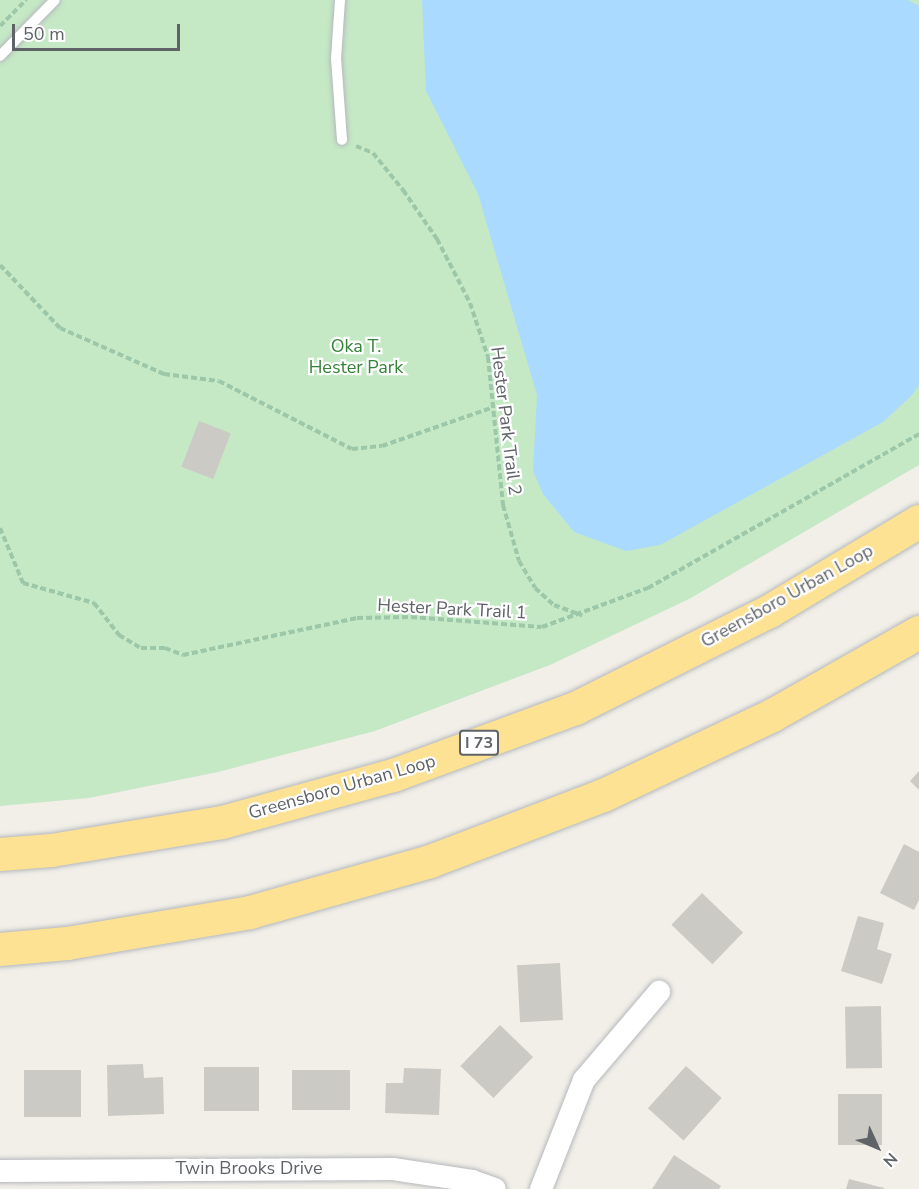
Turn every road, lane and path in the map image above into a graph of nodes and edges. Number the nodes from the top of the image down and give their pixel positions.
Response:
1 (26, 0) edge
2 (55, 0) edge
3 (340, 0) edge
4 (0, 26) edge
5 (0, 56) edge
6 (342, 140) joint
7 (0, 265) edge
8 (491, 408) junction
9 (919, 434) edge
10 (919, 521) edge
11 (0, 528) edge
12 (582, 615) junction
13 (919, 632) edge
14 (0, 854) edge
15 (0, 949) edge
16 (659, 992) dead end
17 (0, 1171) edge
18 (391, 1179) edge
19 (495, 1189) edge
20 (541, 1189) edge

1 - 4 path
2 - 5 lane
3 - 6 lane
6 - 8 path, Hester Park Trail 2
7 - 8 path
8 - 12 path, Hester Park Trail 2
9 - 12 path, Hester Park Trail 1
10 - 14 highway, Greensboro Urban Loop / I 73
11 - 12 path, Hester Park Trail 1
13 - 15 highway
16 - 20 street
17 - 18 street, Twin Brooks Drive
18 - 19 street, Twin Brooks Drive

